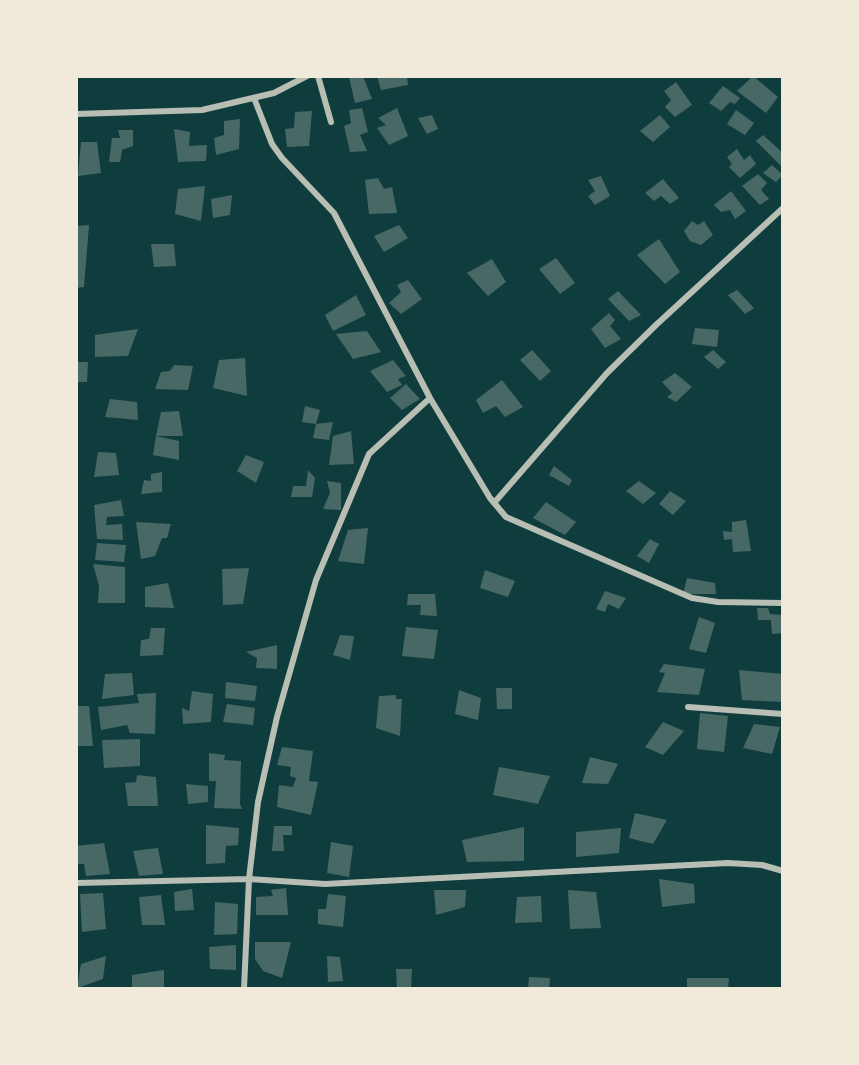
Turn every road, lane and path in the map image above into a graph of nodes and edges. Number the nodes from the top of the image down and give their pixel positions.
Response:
1 (307, 76) edge
2 (318, 76) edge
3 (254, 98) junction
4 (76, 114) edge
5 (331, 122) dead end
6 (783, 208) edge
7 (430, 398) junction
8 (494, 503) junction
9 (783, 603) edge
10 (688, 707) dead end
11 (783, 714) edge
12 (783, 871) edge
13 (249, 879) junction
14 (76, 883) edge
15 (244, 989) edge

1 - 3 street
2 - 5 street
3 - 4 street
3 - 7 street
6 - 8 street
7 - 8 street
7 - 13 street
8 - 9 street
10 - 11 street
12 - 13 street
13 - 14 street
13 - 15 street

